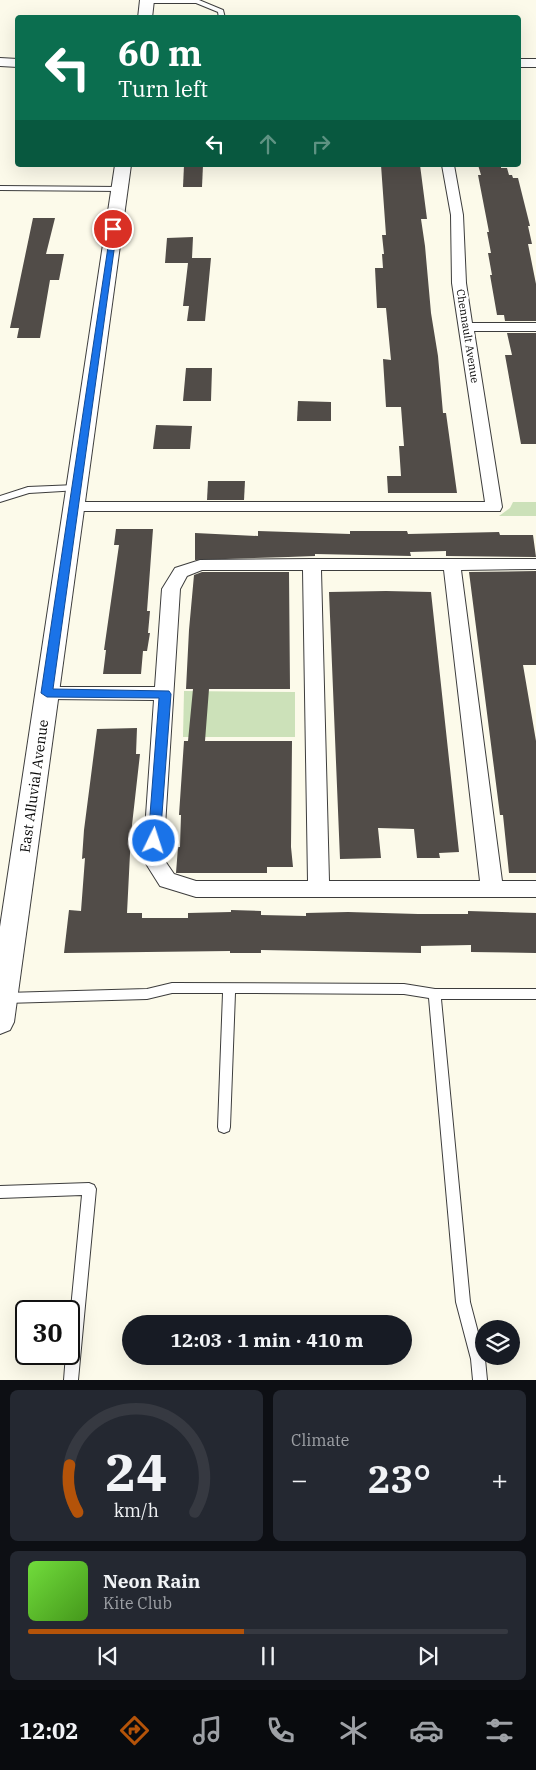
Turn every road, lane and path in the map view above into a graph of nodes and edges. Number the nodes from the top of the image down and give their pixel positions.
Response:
1 (147, 1) edge
2 (145, 15) edge
3 (222, 15) edge
4 (0, 62) edge
5 (15, 62) edge
6 (521, 63) edge
7 (536, 63) edge
8 (123, 167) edge
9 (448, 167) edge
10 (0, 188) edge
11 (119, 189) junction
12 (467, 327) junction
13 (536, 327) edge
14 (75, 497) junction
15 (0, 499) edge
16 (312, 564) junction
17 (452, 564) junction
18 (536, 564) edge
19 (47, 693) junction
20 (165, 694) junction
21 (319, 889) junction
22 (492, 889) junction
23 (536, 889) edge
24 (228, 988) junction
25 (435, 994) junction
26 (536, 994) edge
27 (2, 1010) edge
28 (224, 1127) dead end
29 (0, 1192) edge
30 (71, 1380) edge
31 (480, 1380) edge

1 - 2 street
1 - 3 lane
4 - 5 street
6 - 7 street
8 - 11 street, East Alluvial Avenue
9 - 12 street, Chennault Avenue
10 - 11 lane
11 - 14 street, East Alluvial Avenue
12 - 13 street
12 - 14 street, Chennault Avenue
14 - 15 lane
14 - 19 street, East Alluvial Avenue
16 - 17 street
16 - 20 street
16 - 21 street
17 - 18 street
17 - 22 street
19 - 20 street
19 - 27 street, East Alluvial Avenue
20 - 21 street
21 - 22 street
22 - 23 street
24 - 25 lane
24 - 27 lane
24 - 28 lane
25 - 26 lane
25 - 31 lane
29 - 30 lane

